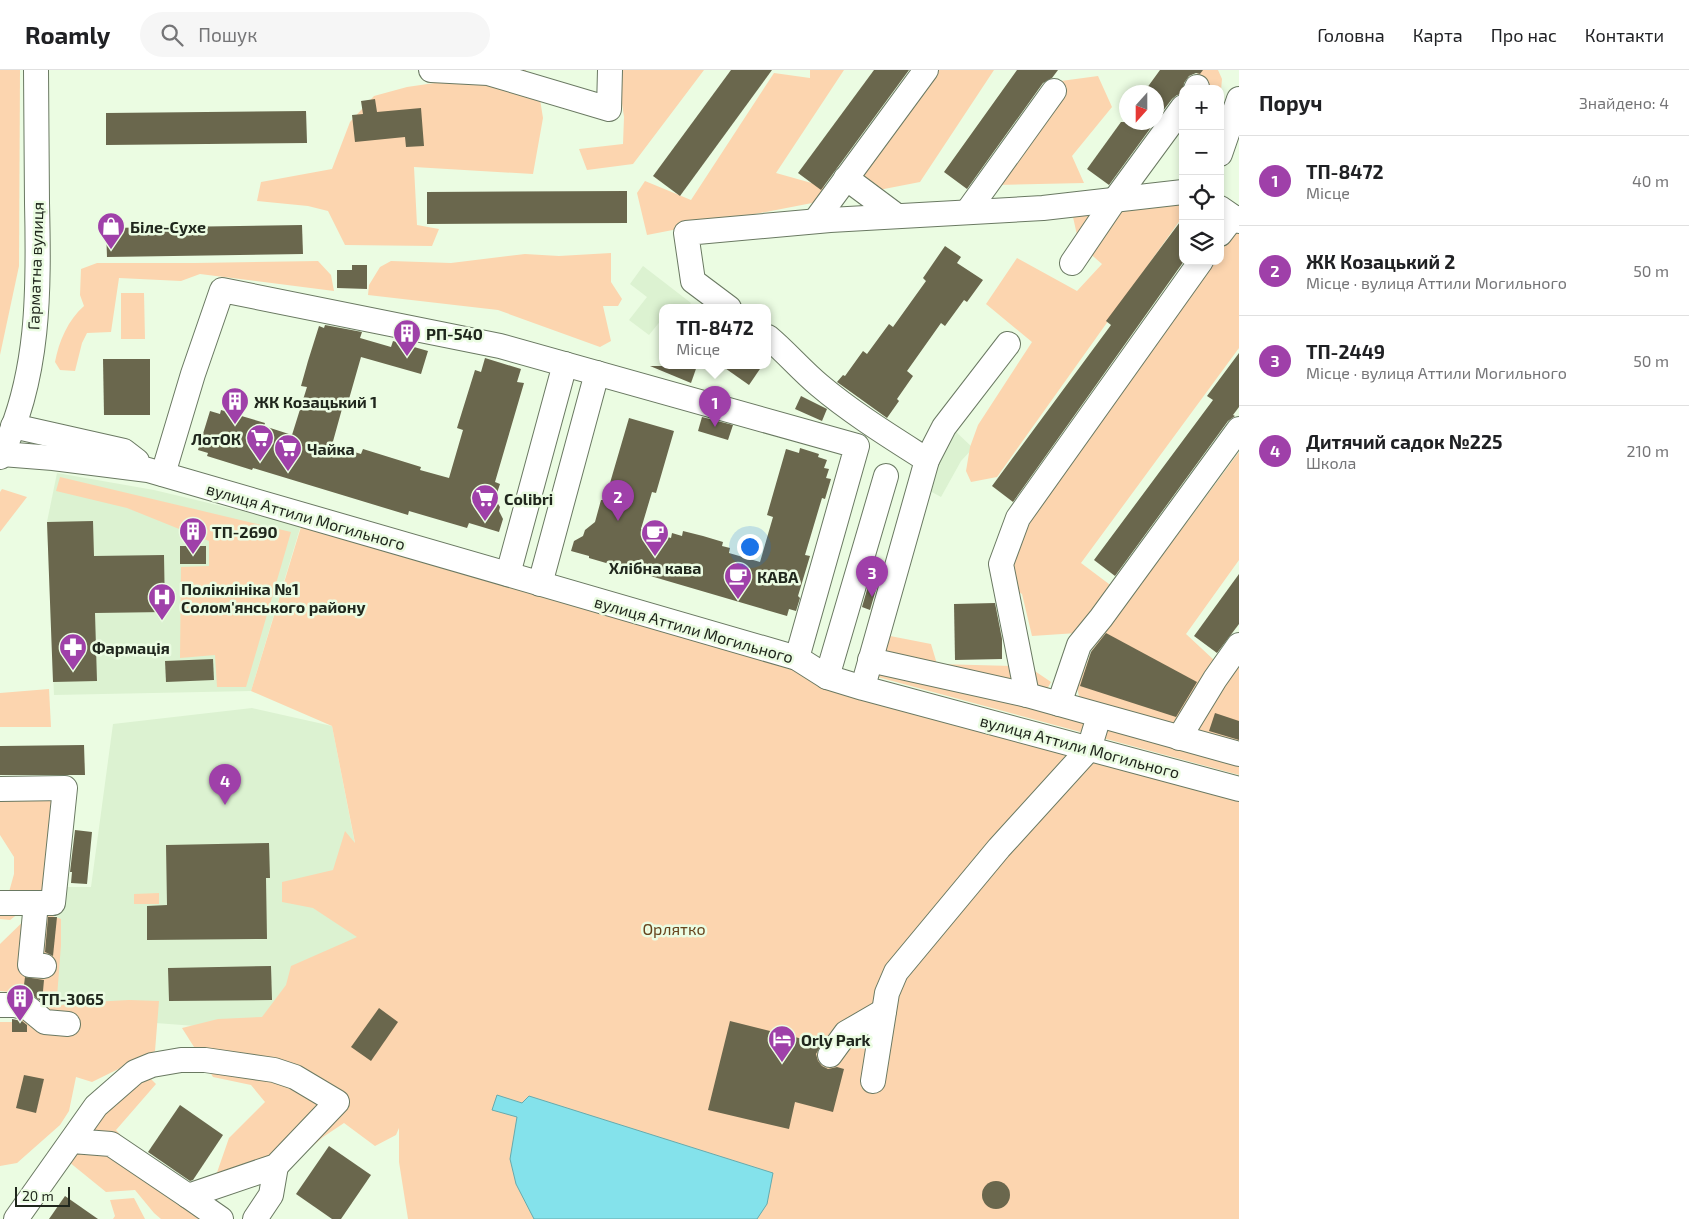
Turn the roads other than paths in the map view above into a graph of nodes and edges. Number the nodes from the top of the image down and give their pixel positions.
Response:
1 (36, 70) edge
2 (431, 70) edge
3 (610, 70) edge
4 (926, 70) edge
5 (1054, 91) dead end
6 (1239, 99) edge
7 (1179, 112) edge
8 (1224, 142) edge
9 (846, 178) junction
10 (1179, 193) edge
11 (1114, 201) junction
12 (967, 212) junction
13 (897, 216) junction
14 (815, 221) junction
15 (1072, 263) dead end
16 (1198, 265) edge
17 (724, 304) edge
18 (771, 340) edge
19 (1008, 344) dead end
20 (565, 364) junction
21 (603, 375) junction
22 (602, 402) dead end
23 (13, 426) junction
24 (1239, 429) edge
25 (1, 455) edge
26 (927, 460) junction
27 (156, 472) junction
28 (886, 476) dead end
29 (867, 538) junction
30 (902, 548) junction
31 (528, 575) junction
32 (1239, 645) edge
33 (797, 658) junction
34 (870, 660) junction
35 (827, 677) junction
36 (863, 688) junction
37 (1027, 696) junction
38 (1059, 704) junction
39 (1099, 716) junction
40 (1179, 738) junction
41 (1089, 749) junction
42 (1239, 754) edge
43 (0, 789) edge
44 (1239, 789) edge
45 (0, 903) edge
46 (36, 903) junction
47 (44, 966) dead end
48 (0, 1005) edge
49 (884, 1011) junction
50 (68, 1024) dead end
51 (830, 1055) dead end
52 (873, 1081) dead end
53 (72, 1141) junction
54 (276, 1166) junction
55 (188, 1196) junction
56 (16, 1219) edge
57 (221, 1219) edge
58 (255, 1219) edge

1 - 23 street, Гарматна вулиця
2 - 3 street
4 - 9 street
5 - 12 street
6 - 8 street
7 - 11 street
9 - 13 street
9 - 14 street
10 - 11 street
11 - 12 street
11 - 15 street
12 - 13 street
13 - 14 street
14 - 17 street
16 - 37 street
18 - 26 street
19 - 26 street
20 - 21 street
20 - 27 street
20 - 31 street
21 - 22 street
21 - 31 street
21 - 33 street
23 - 25 street, Гарматна вулиця
23 - 27 street, вулиця Аттили Могильного
24 - 38 street
25 - 27 street, вулиця Аттили Могильного
26 - 30 street
27 - 31 street, вулиця Аттили Могильного
28 - 29 street
29 - 30 street
29 - 35 street
30 - 34 street
31 - 33 street, вулиця Аттили Могильного
32 - 40 street
33 - 35 street, вулиця Аттили Могильного
34 - 36 street
34 - 37 street
35 - 36 street, вулиця Аттили Могильного
36 - 41 street, вулиця Аттили Могильного
37 - 38 street
38 - 39 street
39 - 40 street
39 - 41 street
40 - 42 street
41 - 44 street, вулиця Аттили Могильного
41 - 49 street
43 - 46 street
45 - 46 street
46 - 47 street
48 - 50 street
49 - 51 street
49 - 52 street
53 - 54 street
53 - 55 street
53 - 56 street
54 - 55 street
54 - 58 street
55 - 57 street

